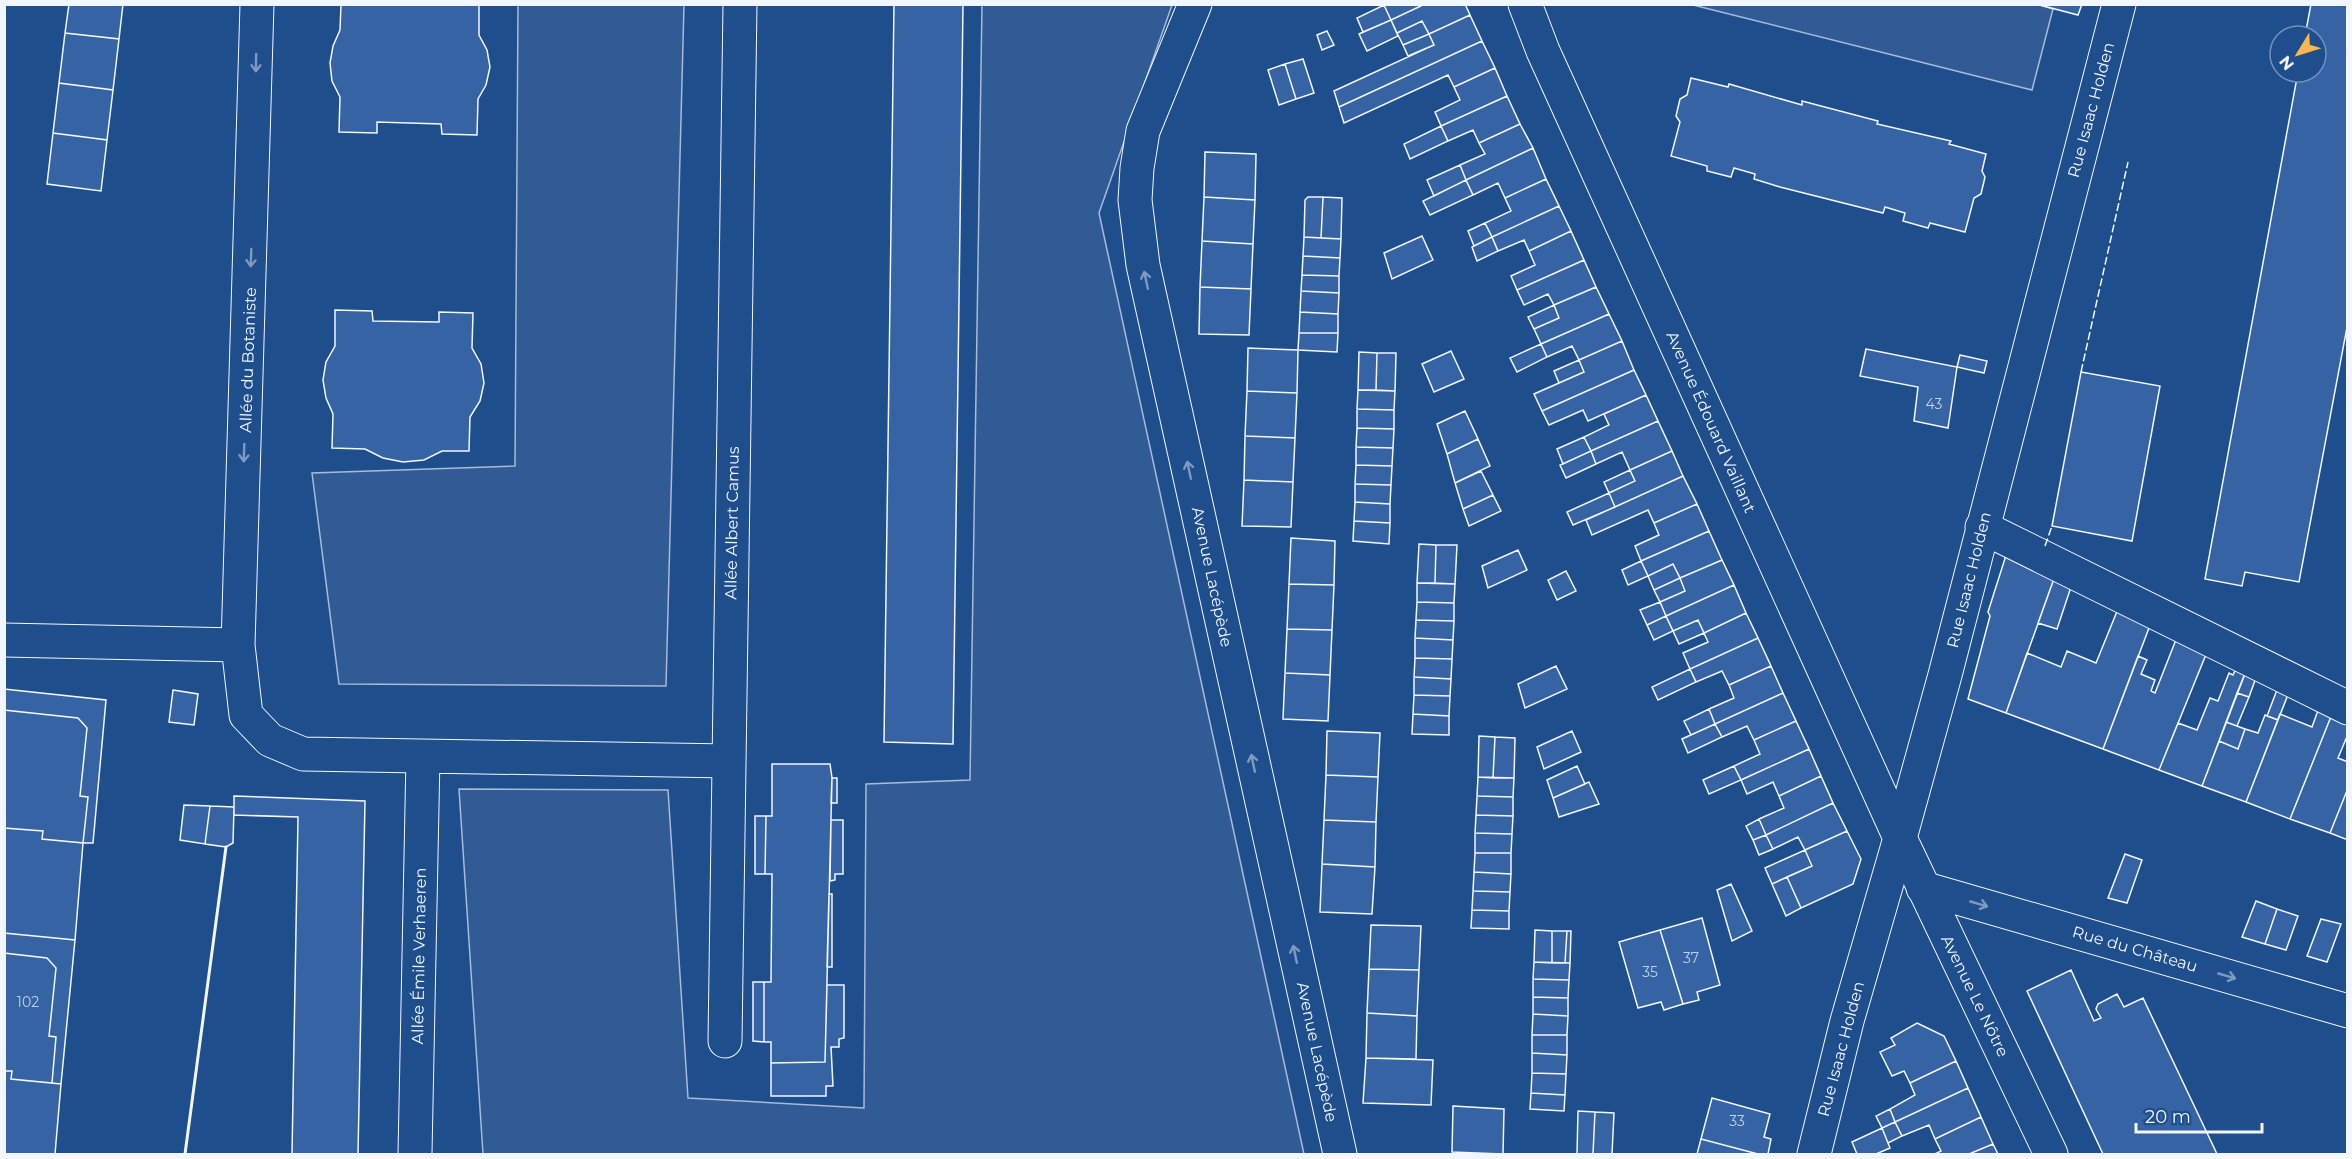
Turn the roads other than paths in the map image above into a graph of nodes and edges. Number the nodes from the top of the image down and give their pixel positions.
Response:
1 (257, 4) edge
2 (740, 4) edge
3 (1194, 4) edge
4 (1525, 4) edge
5 (2119, 4) edge
6 (1982, 527) junction
7 (4, 640) edge
8 (238, 645) junction
9 (2348, 708) edge
10 (423, 757) junction
11 (729, 761) junction
12 (1900, 838) junction
13 (1923, 888) junction
14 (2348, 1011) edge
15 (725, 1041) dead end
16 (415, 1155) edge
17 (1340, 1155) edge
18 (1814, 1155) edge
19 (2051, 1155) edge

1 -> 8 street, Allée du Botaniste
2 - 11 street, Allée Albert Camus
17 -> 3 street, Avenue Lacépède
4 - 12 street, Avenue Édouard Vaillant
5 - 6 street, Rue Isaac Holden
6 - 9 street
6 - 12 street, Rue Isaac Holden
7 - 8 street
8 - 10 street, Allée du Botaniste
10 - 11 street
10 - 16 street, Allée Émile Verhaeren
11 - 15 street, Allée Albert Camus
12 - 13 street, Avenue Le Nôtre
12 - 18 street, Rue Isaac Holden
13 -> 14 street, Rue du Château
13 - 19 street, Avenue Le Nôtre

